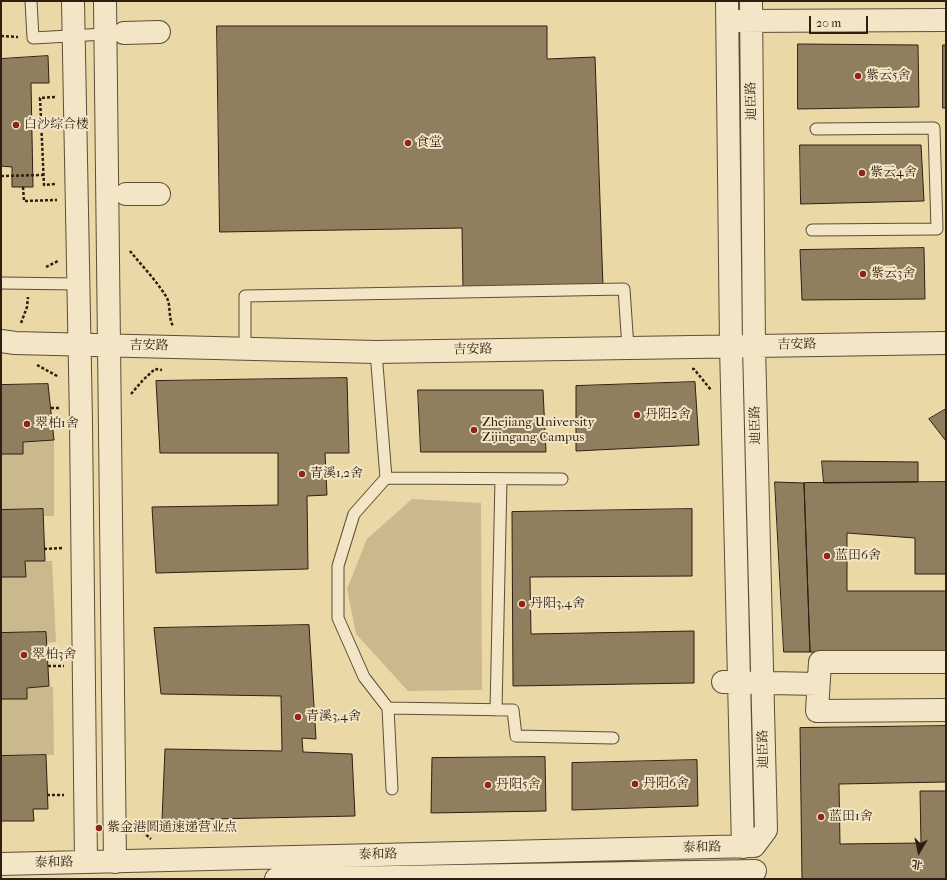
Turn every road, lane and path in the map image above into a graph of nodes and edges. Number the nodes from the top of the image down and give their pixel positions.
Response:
1 (31, 1) edge
2 (73, 1) edge
3 (105, 1) edge
4 (728, 11) edge
5 (751, 11) edge
6 (946, 20) edge
7 (159, 32) dead end
8 (114, 33) junction
9 (73, 35) junction
10 (58, 97) dead end
11 (816, 129) dead end
12 (941, 171) edge
13 (43, 175) junction
14 (1, 176) edge
15 (58, 184) dead end
16 (23, 187) dead end
17 (126, 194) dead end
18 (159, 194) dead end
19 (58, 200) dead end
20 (812, 230) dead end
21 (1, 283) edge
22 (78, 284) junction
23 (1, 341) edge
24 (946, 343) edge
25 (79, 345) junction
26 (109, 346) junction
27 (731, 346) junction
28 (754, 346) junction
29 (245, 348) junction
30 (628, 348) junction
31 (376, 352) junction
32 (686, 369) dead end
33 (163, 370) dead end
34 (715, 394) dead end
35 (129, 397) dead end
36 (386, 478) junction
37 (501, 479) junction
38 (562, 479) dead end
39 (63, 548) dead end
40 (44, 549) dead end
41 (946, 662) edge
42 (48, 666) dead end
43 (67, 666) dead end
44 (731, 682) junction
45 (762, 682) junction
46 (818, 684) junction
47 (388, 708) junction
48 (496, 710) junction
49 (946, 710) edge
50 (613, 738) dead end
51 (392, 789) dead end
52 (69, 794) dead end
53 (47, 795) dead end
54 (129, 820) dead end
55 (151, 839) dead end
56 (749, 846) junction
57 (86, 862) junction
58 (115, 862) junction
59 (1, 864) edge
60 (755, 875) edge
61 (276, 879) edge
62 (309, 879) edge

1 - 9 lane
2 - 9 street
3 - 8 street
4 - 5 street
4 - 27 street, 迪臣路
5 - 6 street
5 - 28 street, 迪臣路
7 - 8 street
8 - 9 lane
8 - 26 street
9 - 22 street
10 - 13 path
11 - 12 lane
12 - 20 lane
13 - 14 path
13 - 15 path
16 - 19 path
17 - 18 street
21 - 22 lane
22 - 25 street
23 - 25 street, 吉安路
24 - 28 street, 吉安路
25 - 26 street, 吉安路
25 - 57 street
26 - 29 street, 吉安路
26 - 58 street
27 - 28 street, 吉安路
27 - 30 street, 吉安路
27 - 44 street, 迪臣路
28 - 45 street, 迪臣路
29 - 30 lane
29 - 31 street, 吉安路
30 - 31 street, 吉安路
31 - 36 lane
32 - 34 path
33 - 35 path
36 - 37 lane
36 - 47 lane
37 - 38 lane
37 - 48 lane
39 - 40 path
41 - 46 street
42 - 43 path
44 - 45 street
44 - 56 street, 迪臣路
45 - 46 street
45 - 56 street, 迪臣路
46 - 49 street
47 - 48 lane
47 - 51 lane
48 - 50 lane
52 - 53 path
54 - 55 path
56 - 58 street, 泰和路
56 - 60 lane
57 - 58 street, 泰和路
57 - 59 street, 泰和路
60 - 62 street, 泰和路
61 - 62 street, 泰和路

